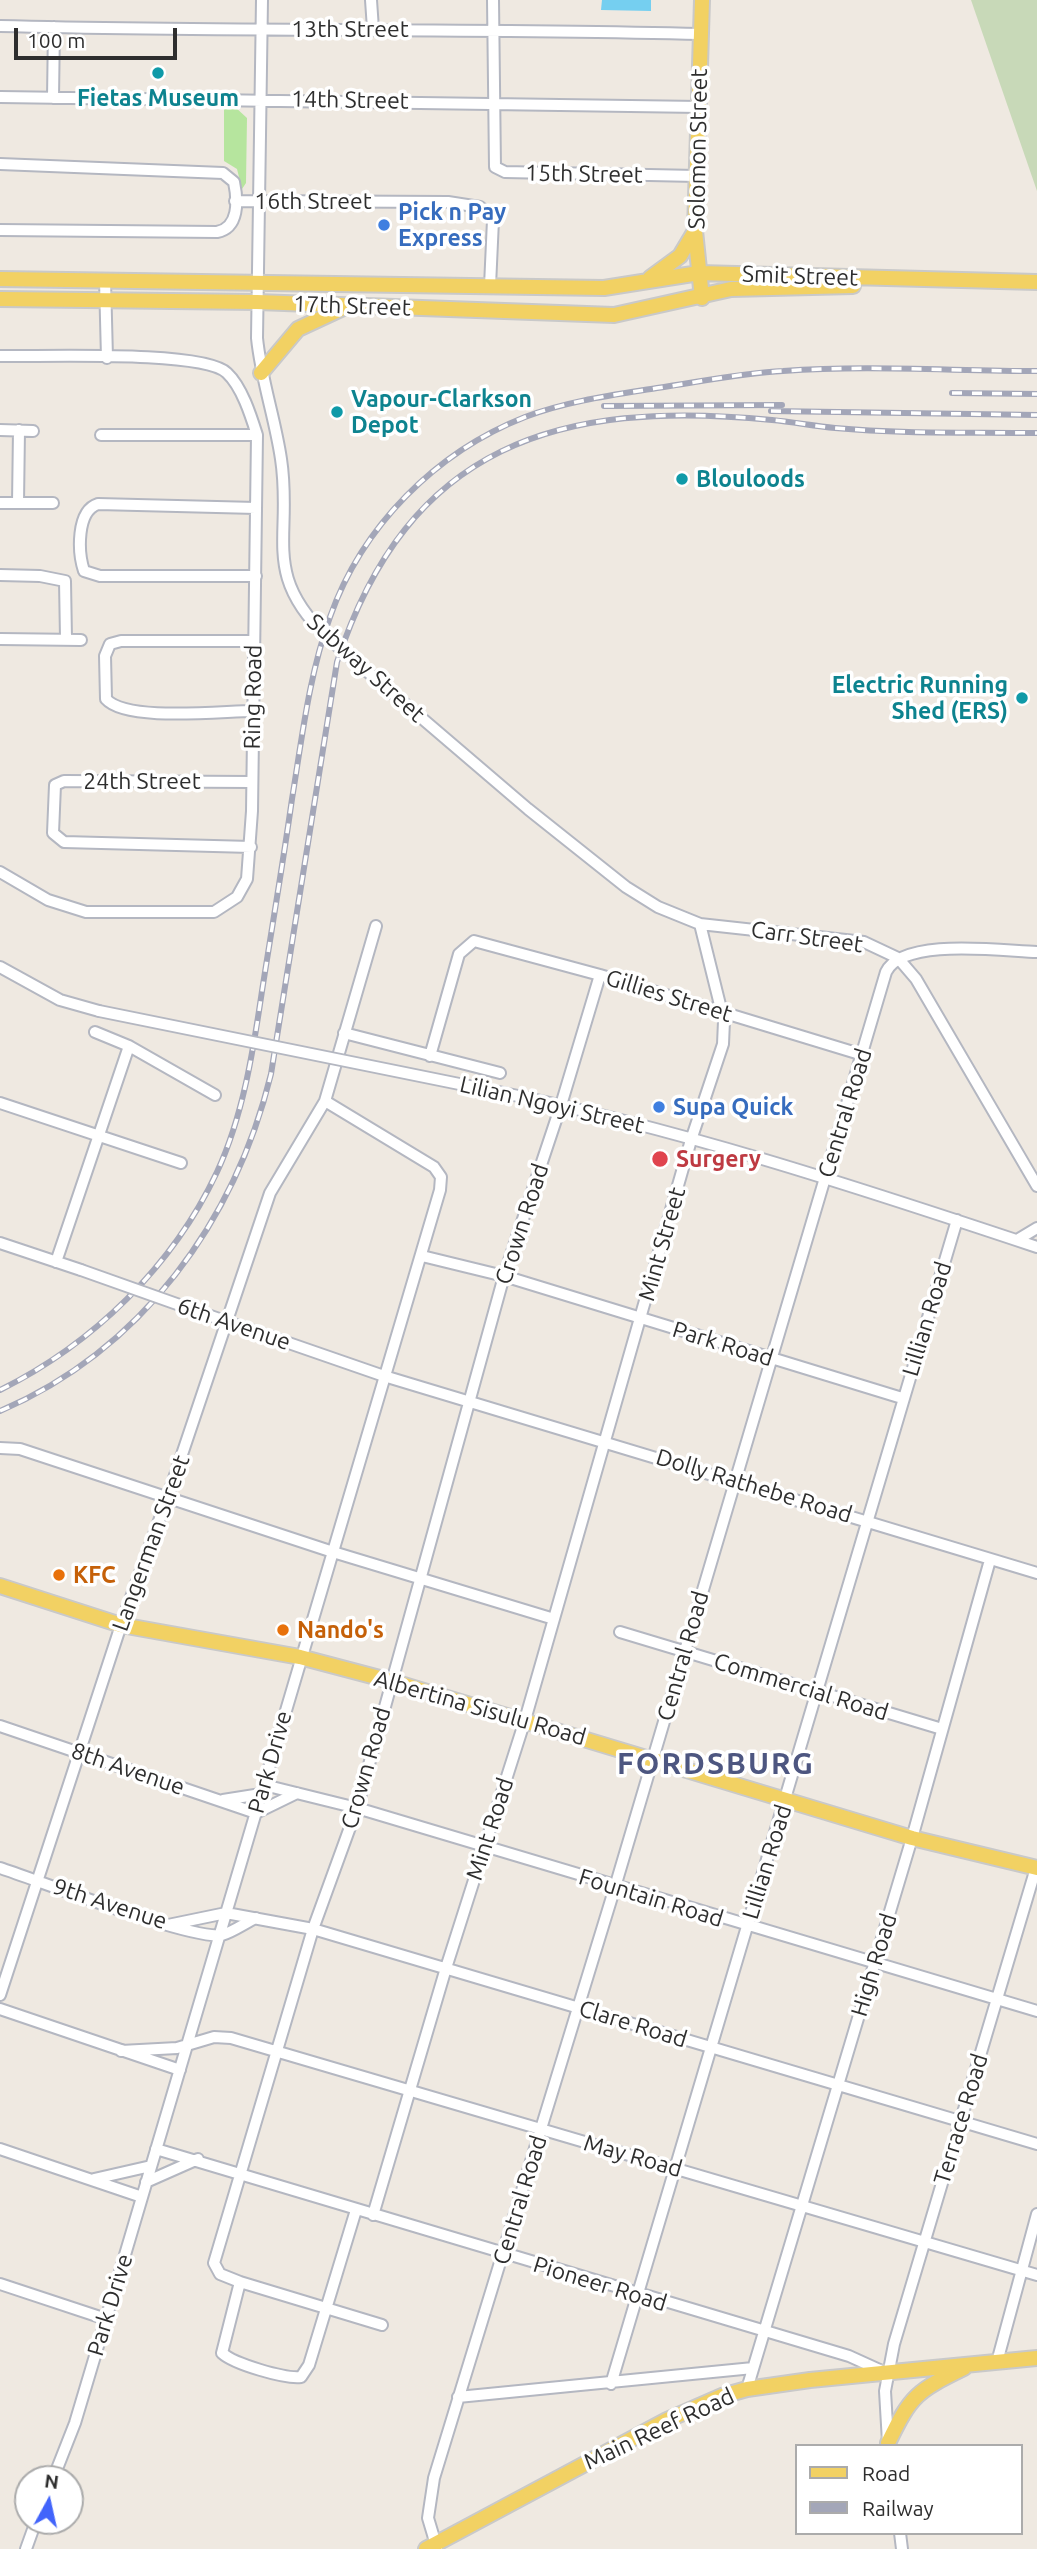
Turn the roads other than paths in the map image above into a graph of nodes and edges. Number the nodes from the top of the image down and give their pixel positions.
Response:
1 (262, 0) edge
2 (371, 0) edge
3 (493, 0) edge
4 (702, 0) edge
5 (0, 26) edge
6 (54, 27) junction
7 (373, 29) junction
8 (493, 29) junction
9 (261, 30) junction
10 (701, 34) junction
11 (0, 97) edge
12 (53, 98) junction
13 (261, 100) junction
14 (493, 102) junction
15 (700, 107) junction
16 (0, 164) edge
17 (698, 176) junction
18 (235, 201) junction
19 (257, 201) junction
20 (0, 230) edge
21 (695, 231) junction
22 (699, 273) junction
23 (0, 279) edge
24 (105, 280) junction
25 (646, 280) junction
26 (257, 281) junction
27 (900, 281) junction
28 (1037, 282) edge
29 (490, 286) junction
30 (702, 298) junction
31 (0, 299) edge
32 (104, 299) junction
33 (257, 302) junction
34 (344, 307) junction
35 (0, 356) edge
36 (107, 358) junction
37 (261, 373) junction
38 (0, 430) edge
39 (19, 430) junction
40 (33, 430) dead end
41 (101, 435) dead end
42 (257, 435) junction
43 (0, 503) edge
44 (18, 503) junction
45 (53, 503) dead end
46 (256, 508) junction
47 (0, 575) edge
48 (256, 576) junction
49 (0, 639) edge
50 (65, 639) junction
51 (81, 640) dead end
52 (254, 641) junction
53 (253, 711) junction
54 (252, 782) junction
55 (251, 847) junction
56 (0, 874) edge
57 (700, 924) junction
58 (376, 926) dead end
59 (1037, 952) edge
60 (898, 958) junction
61 (0, 967) edge
62 (600, 975) junction
63 (721, 1012) junction
64 (95, 1032) dead end
65 (344, 1033) junction
66 (129, 1046) junction
67 (863, 1055) junction
68 (430, 1056) junction
69 (500, 1073) dead end
70 (215, 1095) dead end
71 (325, 1101) junction
72 (0, 1103) edge
73 (561, 1105) junction
74 (99, 1136) junction
75 (691, 1140) junction
76 (181, 1163) dead end
77 (1032, 1169) edge
78 (826, 1179) junction
79 (1037, 1185) edge
80 (957, 1220) junction
81 (1037, 1228) edge
82 (1017, 1240) junction
83 (0, 1243) edge
84 (1037, 1247) edge
85 (422, 1256) junction
86 (56, 1262) junction
87 (504, 1276) junction
88 (640, 1318) junction
89 (228, 1322) junction
90 (771, 1359) junction
91 (384, 1376) junction
92 (902, 1398) junction
93 (470, 1401) junction
94 (604, 1441) junction
95 (0, 1448) edge
96 (736, 1481) junction
97 (167, 1499) junction
98 (867, 1520) junction
99 (333, 1552) junction
100 (990, 1560) junction
101 (1037, 1573) edge
102 (419, 1578) junction
103 (0, 1586) edge
104 (554, 1619) junction
105 (121, 1625) junction
106 (620, 1632) dead end
107 (683, 1652) junction
108 (300, 1657) junction
109 (391, 1681) junction
110 (818, 1693) junction
111 (525, 1720) junction
112 (0, 1726) edge
113 (942, 1729) junction
114 (80, 1752) junction
115 (653, 1760) junction
116 (262, 1790) junction
117 (297, 1793) junction
118 (786, 1799) junction
119 (220, 1801) junction
120 (357, 1808) junction
121 (256, 1814) junction
122 (912, 1838) junction
123 (484, 1847) junction
124 (0, 1868) edge
125 (1036, 1868) edge
126 (37, 1880) junction
127 (615, 1887) junction
128 (226, 1913) junction
129 (257, 1917) junction
130 (168, 1925) junction
131 (747, 1927) junction
132 (313, 1929) junction
133 (221, 1935) junction
134 (874, 1964) junction
135 (446, 1968) junction
136 (0, 1995) edge
137 (997, 2000) junction
138 (578, 2007) junction
139 (0, 2009) edge
140 (1037, 2011) edge
141 (187, 2046) junction
142 (711, 2047) junction
143 (121, 2051) junction
144 (277, 2051) junction
145 (180, 2070) junction
146 (838, 2085) junction
147 (410, 2090) junction
148 (959, 2121) junction
149 (541, 2129) junction
150 (1037, 2144) edge
151 (0, 2149) edge
152 (156, 2149) junction
153 (198, 2159) junction
154 (151, 2166) junction
155 (675, 2168) junction
156 (240, 2174) junction
157 (92, 2180) junction
158 (146, 2182) junction
159 (142, 2197) junction
160 (801, 2205) junction
161 (356, 2210) junction
162 (1037, 2214) edge
163 (373, 2215) junction
164 (925, 2242) junction
165 (503, 2254) junction
166 (1021, 2270) junction
167 (1037, 2275) edge
168 (240, 2282) junction
169 (0, 2284) edge
170 (636, 2295) junction
171 (325, 2308) junction
172 (106, 2319) junction
173 (382, 2325) dead end
174 (765, 2332) junction
175 (1037, 2358) edge
176 (997, 2362) junction
177 (972, 2365) junction
178 (753, 2368) junction
179 (885, 2371) junction
180 (611, 2384) junction
181 (747, 2389) junction
182 (458, 2397) junction
183 (888, 2444) edge
184 (58, 2465) edge
185 (433, 2547) edge

1 - 9 street, Subway Street
2 - 7 street
3 - 8 street
4 - 10 main road, Solomon Street
5 - 6 street, 13th Street
6 - 9 street, 13th Street
6 - 12 street
7 - 8 street, 13th Street
7 - 9 street, 13th Street
8 - 10 street, 13th Street
8 - 14 street
9 - 13 street, Subway Street
10 - 15 main road, Solomon Street
11 - 12 street, 14th Street
12 - 13 street, 14th Street
13 - 14 street, 14th Street
13 - 19 street, Subway Street
14 - 15 street, 14th Street
14 - 17 street, 15th Street
15 - 17 main road, Solomon Street
16 - 18 street
17 - 21 main road, Solomon Street
18 - 19 street, 16th Street
18 - 20 street, 16th Street
19 - 26 street, Subway Street
19 - 29 street, 16th Street
21 - 22 main road, Solomon Street
21 - 25 main road
22 - 25 main road, 17th Street
22 - 27 main road, Smit Street
22 - 30 main road, Solomon Street
23 - 24 main road, 17th Street
24 - 26 main road, 17th Street
24 - 32 street
25 - 29 main road, 17th Street
26 - 29 main road, 17th Street
26 - 33 street, Subway Street
27 - 28 main road, Smit Street
27 - 30 main road, Smit Street
30 - 34 main road, 17th Street
31 - 32 main road, 17th Street
32 - 33 main road, 17th Street
32 - 36 street
33 - 34 main road, 17th Street
33 - 37 street, Subway Street
34 - 37 main road
35 - 36 street, Ring Road
36 - 42 street, Ring Road
37 - 57 street, Subway Street
38 - 39 street
39 - 40 street
39 - 44 street
41 - 42 street
42 - 46 street, Ring Road
43 - 44 street
44 - 45 street
46 - 48 street, Ring Road
46 - 48 street
47 - 50 street
48 - 52 street, Ring Road
49 - 50 street
50 - 51 street
52 - 53 street, Ring Road
52 - 53 street
53 - 54 street, Ring Road
54 - 55 street, Ring Road
54 - 55 street, 24th Street
55 - 56 street, Ring Road
57 - 60 street, Carr Street
57 - 63 street, Mint Street
58 - 65 street, Langerman Street
59 - 60 street
60 - 67 street, Central Road
60 - 77 street
61 - 73 street, Lilian Ngoyi Street, bridge
62 - 63 street, Gillies Street
62 - 68 street, Gillies Street
62 - 73 street, Crown Road
63 - 67 street, Gillies Street
63 - 75 street, Mint Street
64 - 66 street
65 - 68 street
65 - 71 street, Langerman Street
66 - 70 street
66 - 74 street
67 - 78 street, Central Road
68 - 69 street
71 - 85 street, Park Drive
71 - 89 street, Langerman Street
72 - 74 street
73 - 75 street, Lilian Ngoyi Street
73 - 87 street, Crown Road
74 - 76 street
74 - 86 street
75 - 78 street, Lilian Ngoyi Street
75 - 88 street, Mint Street
77 - 79 street
78 - 80 street, Lilian Ngoyi Street
78 - 90 street, Central Road
80 - 82 street, Lilian Ngoyi Street
80 - 92 street, Lillian Road
81 - 82 street
82 - 84 street, Lilian Ngoyi Street
83 - 86 street, 6th Avenue
85 - 87 street, Park Road
85 - 91 street, Park Drive
86 - 89 street, 6th Avenue, bridge
87 - 88 street, Park Road
87 - 93 street, Crown Road
88 - 90 street, Park Road
88 - 94 street, Mint Street
89 - 91 street, 6th Avenue
89 - 97 street, Langerman Street
90 - 92 street, Park Road
90 - 96 street, Central Road
91 - 93 street, 6th Avenue
91 - 99 street, Park Drive
92 - 98 street, Lillian Road
93 - 94 street, Dolly Rathebe Road
93 - 102 street, Crown Road
94 - 96 street, Dolly Rathebe Road
94 - 104 street, Mint Road
95 - 97 street
96 - 98 street, Dolly Rathebe Road
96 - 107 street, Central Road
97 - 99 street
97 - 105 street, Langerman Street
98 - 100 street, Dolly Rathebe Road
98 - 110 street, Lillian Road
99 - 102 street
99 - 108 street, Park Drive
100 - 101 street, Dolly Rathebe Road
100 - 113 street, High Road
102 - 104 street
102 - 109 street, Crown Road
103 - 105 main road, Albertina Sisulu Road
104 - 111 street, Mint Road
105 - 108 main road, Albertina Sisulu Road
105 - 114 street, Langerman Street
106 - 107 street, Commercial Road
107 - 110 street, Commercial Road
107 - 115 street, Central Road
108 - 109 main road, Albertina Sisulu Road
108 - 116 street, Park Drive
109 - 111 main road, Albertina Sisulu Road
109 - 120 street, Crown Road
110 - 113 street, Commercial Road
110 - 118 street, Lillian Road
111 - 115 main road, Albertina Sisulu Road
111 - 123 street, Mint Road
112 - 114 street, 8th Avenue
113 - 122 street, High Road
114 - 119 street, 8th Avenue
114 - 126 street, Langerman Street
115 - 118 main road, Albertina Sisulu Road
115 - 127 street, Central Road
116 - 117 street, Fountain Road
116 - 119 street
116 - 121 street, Park Drive
117 - 120 street, Fountain Road
117 - 121 street
118 - 122 main road, Albertina Sisulu Road
118 - 131 street, Lillian Road
119 - 121 street, 8th Avenue
120 - 123 street, Fountain Road
120 - 132 street, Crown Road
121 - 128 street, Park Drive
122 - 125 main road, Albertina Sisulu Road
122 - 134 street, High Road
123 - 127 street, Fountain Road
123 - 135 street, Mint Road
124 - 126 street, 9th Avenue
125 - 137 street, Terrace Road
126 - 130 street, 9th Avenue
126 - 136 street, Langerman Street
127 - 131 street, Fountain Road
127 - 138 street, Central Road
128 - 129 street, Clare Road
128 - 130 street, Clare Road
128 - 133 street, Park Drive
129 - 132 street, Clare Road
129 - 133 street
130 - 133 street, 9th Avenue
131 - 134 street, Fountain Road
131 - 142 street, Lillian Road
132 - 135 street, Clare Road
132 - 144 street, Crown Road
133 - 141 street, Park Drive
134 - 137 street, Fountain Road
134 - 146 street, High Road
135 - 138 street, Clare Road
135 - 147 street, Mint Road
137 - 140 street, Fountain Road
137 - 148 street, Terrace Road
138 - 142 street, Clare Road
138 - 149 street, Central Road
139 - 143 street
141 - 143 street, May Road
141 - 144 street, May Road
141 - 145 street, Park Drive
142 - 146 street, Clare Road
142 - 155 street, Lillian Road
143 - 145 street
144 - 147 street, May Road
144 - 156 street, Crown Road
145 - 152 street, Park Drive
146 - 148 street, Clare Road
146 - 160 street, High Road
147 - 149 street, May Road
147 - 163 street, Mint Road
148 - 150 street, Clare Road
148 - 164 street, Terrace Road
149 - 155 street, May Road
149 - 165 street, Central Road
151 - 157 street
152 - 153 street, Pioneer Road
152 - 154 street, Park Drive
153 - 156 street, Pioneer Road
153 - 158 street
154 - 157 street
154 - 158 street, Park Drive
155 - 160 street, May Road
155 - 170 street, Lillian Road
156 - 161 street, Pioneer Road
156 - 168 street, Crown Road
157 - 159 street
158 - 159 street, Park Drive
159 - 172 street, Park Drive
160 - 164 street, May Road
160 - 174 street, High Road
161 - 163 street, Pioneer Road
161 - 171 street
162 - 166 street
163 - 165 street, Pioneer Road
164 - 166 street, May Road
164 - 179 street, Terrace Road
165 - 170 street, Pioneer Road
165 - 182 street, Central Road
166 - 167 street, May Road
166 - 176 street
168 - 171 street, Crown Road
168 - 171 street
169 - 172 street
170 - 174 street, Pioneer Road
170 - 180 street, Lillian Road
171 - 173 street, Crown Road
172 - 184 street, Park Drive
174 - 178 street, High Road
174 - 179 street, Pioneer Road
175 - 176 main road, Main Reef Road
176 - 177 main road, Main Reef Road
177 - 179 main road, Main Reef Road
177 - 183 main road
178 - 180 street
178 - 181 street, High Road
179 - 181 main road, Main Reef Road
179 - 183 street, Terrace Road
180 - 182 street
181 - 185 main road, Main Reef Road
182 - 185 street, Central Road

